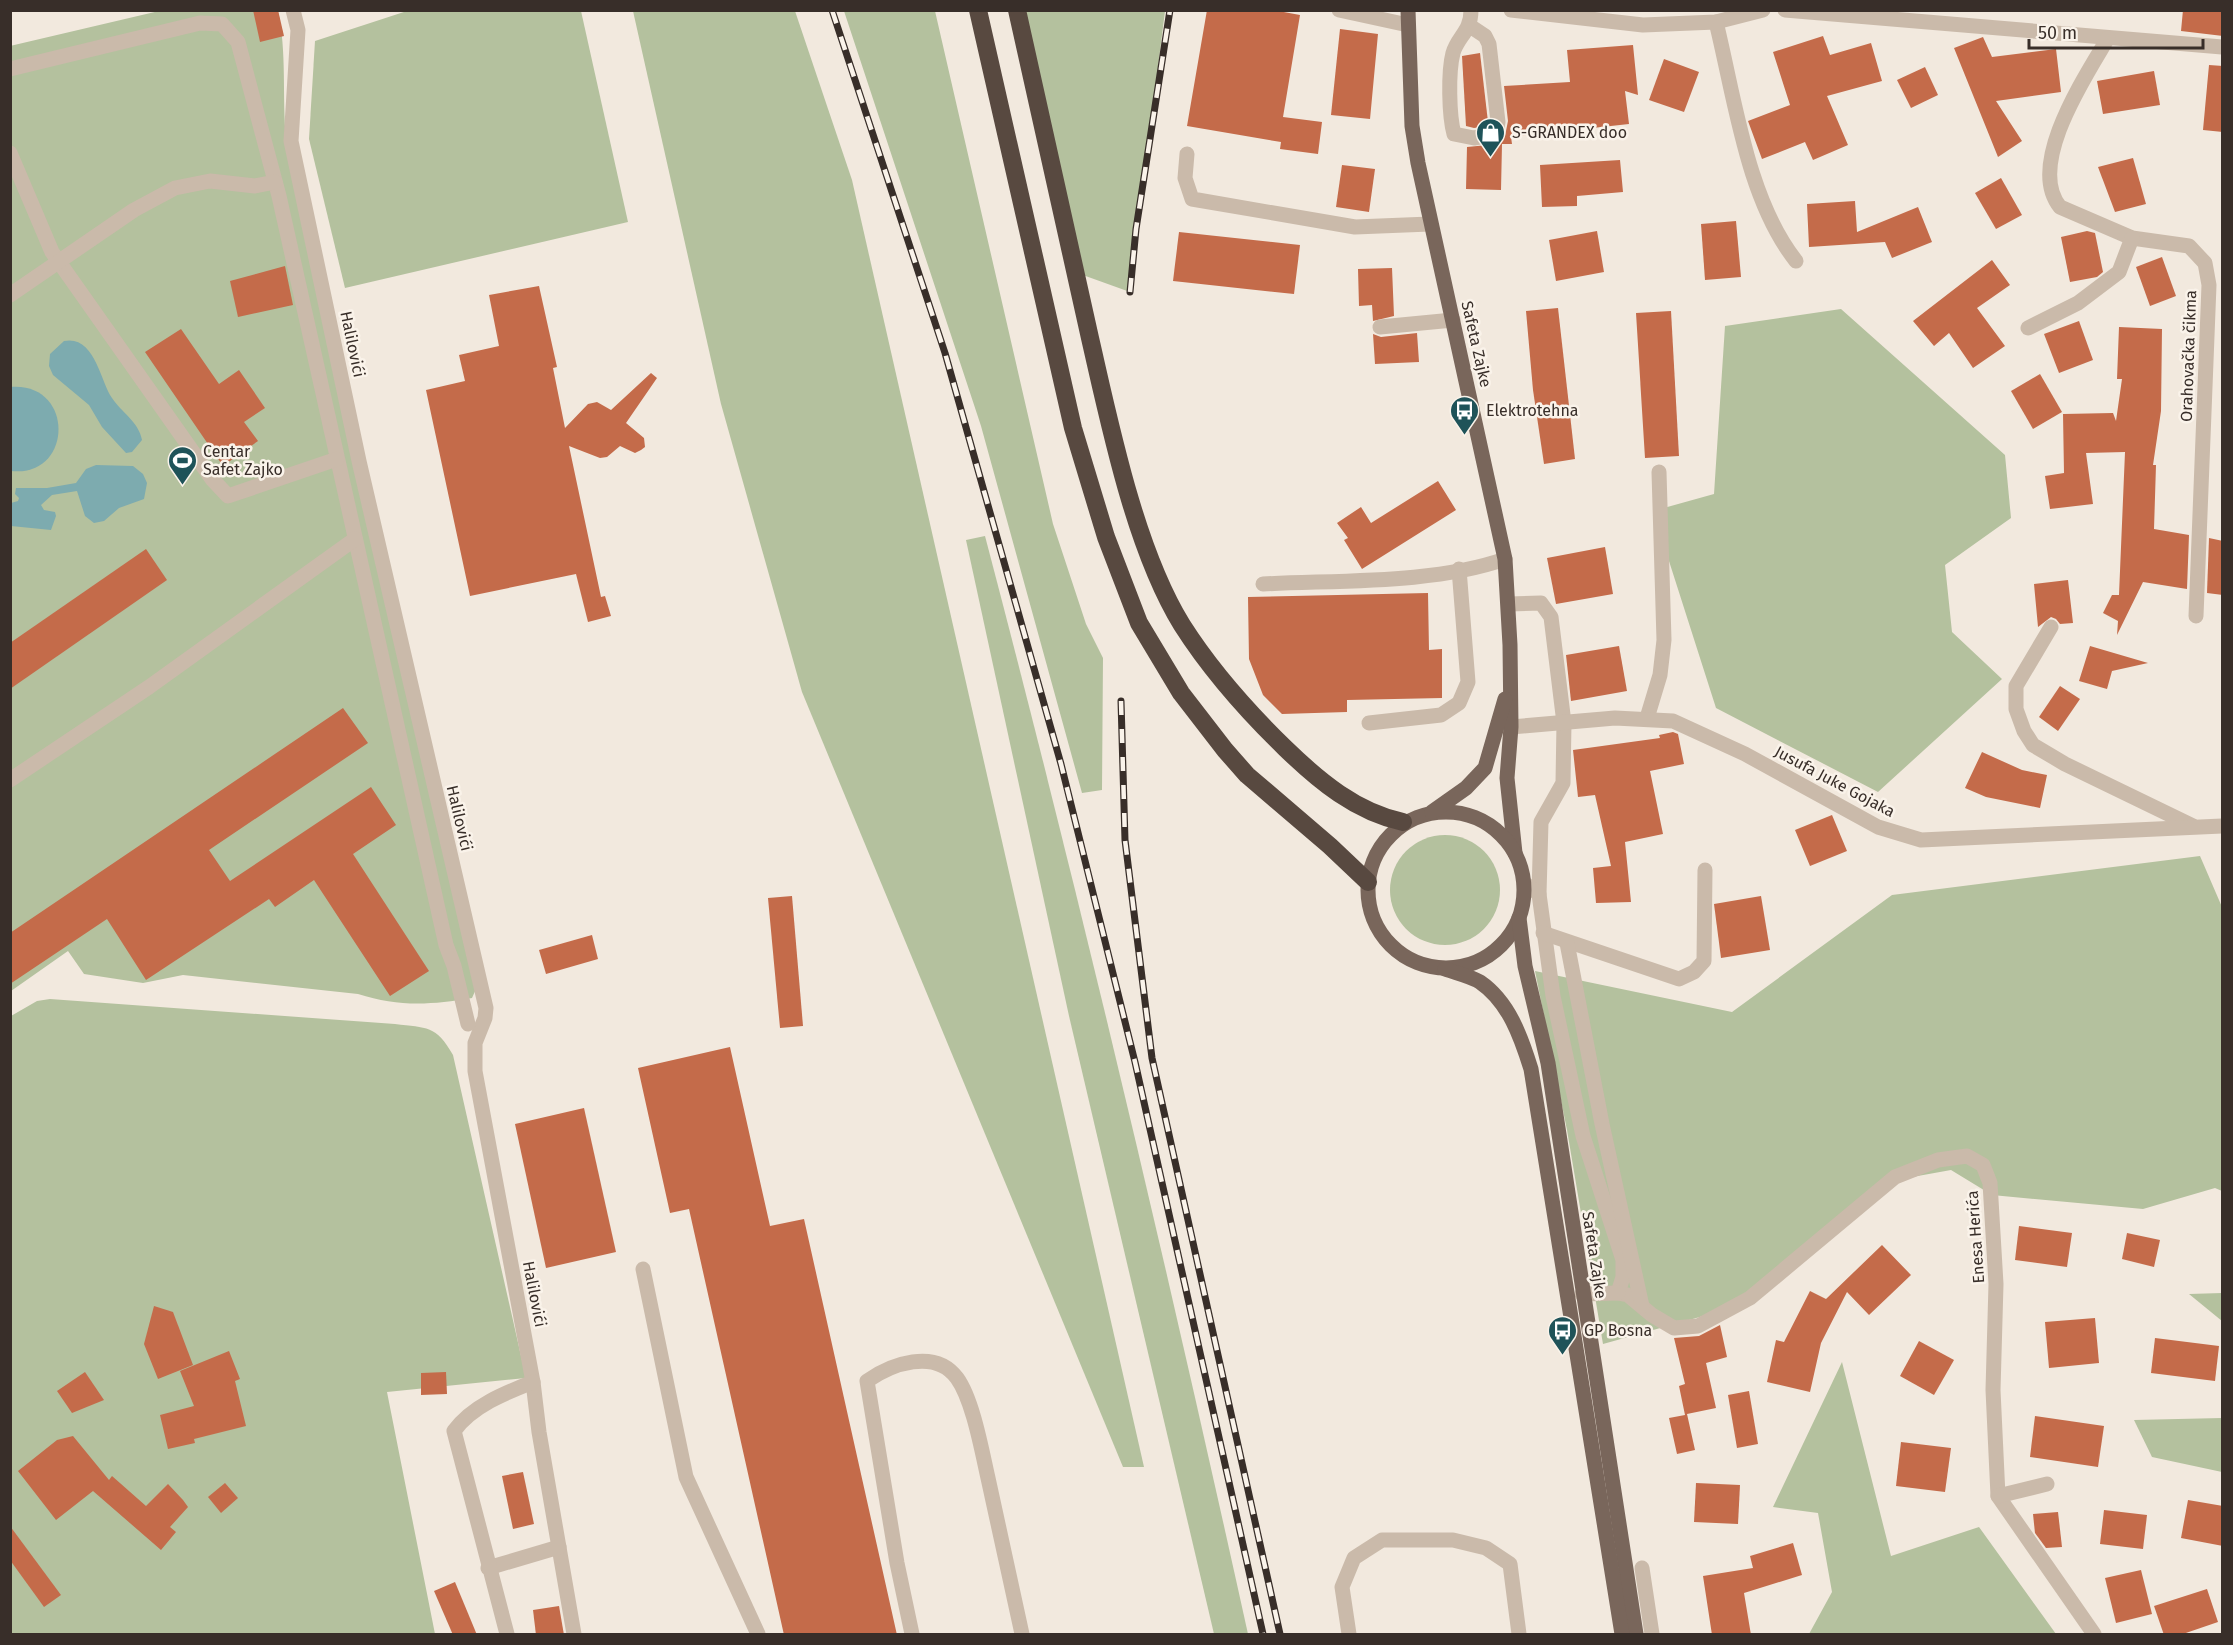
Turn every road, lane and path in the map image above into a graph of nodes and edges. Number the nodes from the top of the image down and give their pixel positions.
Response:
1 (293, 10) edge
2 (978, 10) edge
3 (1017, 10) edge
4 (1339, 10) edge
5 (1511, 10) edge
6 (1763, 10) edge
7 (1785, 10) edge
8 (1860, 13) edge
9 (1408, 18) edge
10 (1471, 18) edge
11 (1716, 22) junction
12 (2108, 38) junction
13 (2223, 47) edge
14 (10, 69) edge
15 (10, 153) edge
16 (1187, 154) dead end
17 (14, 174) edge
18 (275, 182) junction
19 (1430, 224) junction
20 (2132, 238) junction
21 (59, 261) junction
22 (1796, 261) dead end
23 (10, 295) edge
24 (1453, 320) junction
25 (1380, 327) dead end
26 (2028, 328) dead end
27 (337, 459) junction
28 (1659, 472) dead end
29 (355, 539) junction
30 (1505, 559) junction
31 (1459, 570) junction
32 (1263, 584) dead end
33 (1509, 604) junction
34 (2196, 616) dead end
35 (2051, 627) dead end
36 (1509, 685) junction
37 (1647, 718) junction
38 (1369, 723) dead end
39 (1564, 723) junction
40 (1511, 727) junction
41 (10, 780) edge
42 (1429, 814) junction
43 (1403, 822) junction
44 (2223, 826) edge
45 (2196, 828) junction
46 (1515, 853) junction
47 (1705, 870) dead end
48 (1368, 882) junction
49 (1524, 883) junction
50 (1539, 894) junction
51 (1519, 918) junction
52 (1543, 933) junction
53 (1567, 943) junction
54 (1445, 969) junction
55 (474, 1026) junction
56 (643, 1269) dead end
57 (1618, 1293) junction
58 (1582, 1294) junction
59 (1647, 1311) junction
60 (533, 1382) junction
61 (2047, 1484) dead end
62 (1998, 1496) junction
63 (559, 1547) junction
64 (488, 1568) junction
65 (1642, 1568) dead end
66 (507, 1635) edge
67 (574, 1635) edge
68 (758, 1635) edge
69 (912, 1635) edge
70 (1022, 1635) edge
71 (1349, 1635) edge
72 (1519, 1635) edge
73 (1622, 1635) edge
74 (1636, 1635) edge
75 (1652, 1635) edge
76 (2094, 1635) edge

1 - 55 street, Halilovići
2 - 48 highway
3 - 43 highway
4 - 9 street
5 - 11 street
6 - 11 street
7 - 8 street
8 - 12 street
9 - 19 main road, Safeta Zajke
10 - 10 street
11 - 22 street
12 - 13 street
12 - 20 street, Orahovačka čikma
14 - 18 street
15 - 17 street
16 - 19 street
17 - 21 street
18 - 21 street
18 - 27 street
19 - 24 main road, Safeta Zajke
20 - 26 street
20 - 34 street, Orahovačka čikma
21 - 23 street
21 - 27 street
24 - 25 street
24 - 30 main road, Safeta Zajke
27 - 29 street
28 - 37 street
29 - 41 street
29 - 55 street
30 - 31 street
30 - 33 main road, Safeta Zajke
31 - 32 street
31 - 38 street
33 - 36 main road, Safeta Zajke
33 - 39 street
35 - 45 street
36 - 40 main road, Safeta Zajke
36 - 42 main road, Safeta Zajke
37 - 39 street, Jusufa Juke Gojaka
37 - 45 street, Jusufa Juke Gojaka
39 - 40 street, Jusufa Juke Gojaka
39 - 50 street
40 - 46 main road, Safeta Zajke
42 - 43 main road, Safeta Zajke
42 - 46 main road, Safeta Zajke
43 - 48 main road, Safeta Zajke
44 - 45 street, Jusufa Juke Gojaka
46 - 49 main road, Safeta Zajke
47 - 53 street
48 - 54 main road, Safeta Zajke
49 - 50 street
49 - 51 main road, Safeta Zajke
50 - 52 street
51 - 54 main road, Safeta Zajke
51 - 58 main road, Safeta Zajke
52 - 53 street
52 - 57 street
53 - 59 street
54 - 73 main road, Safeta Zajke
55 - 60 street, Halilovići
56 - 68 street
57 - 58 street
57 - 59 street, Enesa Herića
58 - 74 main road, Safeta Zajke
59 - 62 street, Enesa Herića
60 - 63 street, Halilovići
60 - 64 street
61 - 62 street
62 - 76 street
63 - 64 street
63 - 67 street, Halilovići
64 - 66 street
65 - 75 street
69 - 70 street
71 - 72 street

